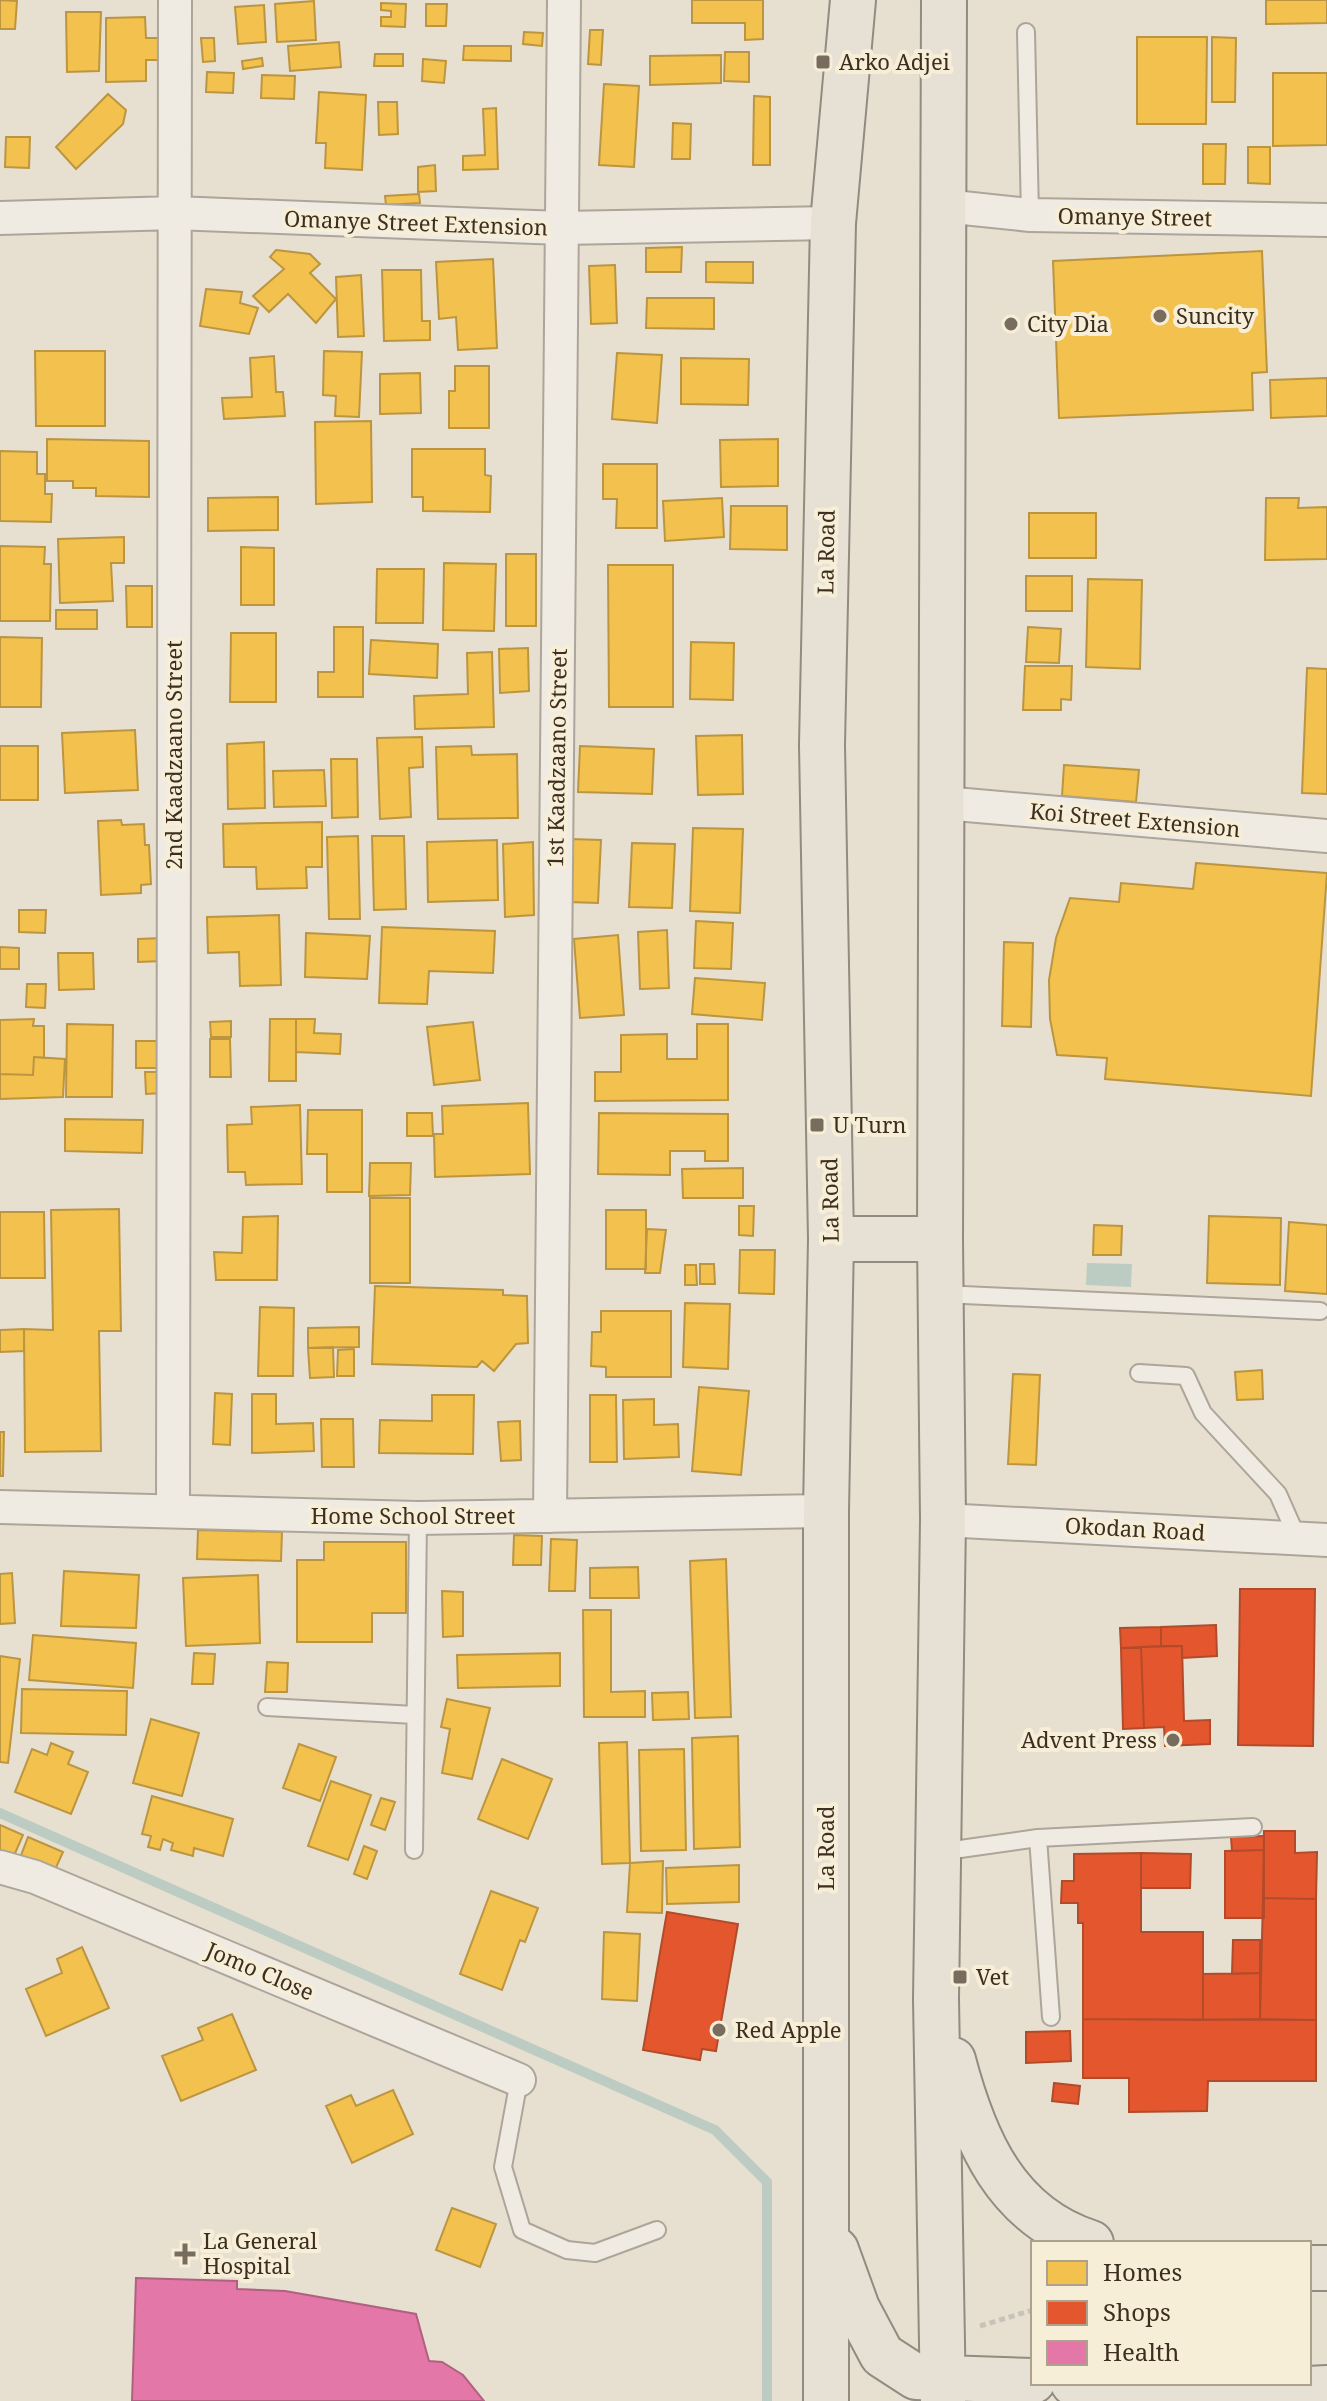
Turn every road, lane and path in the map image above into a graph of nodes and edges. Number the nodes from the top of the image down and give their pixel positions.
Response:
1 (175, 0) edge
2 (564, 0) edge
3 (853, 0) edge
4 (944, 0) edge
5 (1026, 32) dead end
6 (944, 206) junction
7 (175, 213) junction
8 (1030, 215) junction
9 (0, 218) edge
10 (1327, 220) edge
11 (833, 223) junction
12 (562, 228) junction
13 (943, 803) junction
14 (1327, 836) edge
15 (831, 1239) junction
16 (940, 1239) junction
17 (940, 1294) junction
18 (1320, 1311) dead end
19 (1139, 1373) dead end
20 (0, 1507) edge
21 (173, 1511) junction
22 (826, 1511) junction
23 (550, 1516) junction
24 (418, 1518) junction
25 (943, 1520) junction
26 (1312, 1538) edge
27 (267, 1707) dead end
28 (415, 1715) junction
29 (1253, 1827) dead end
30 (1038, 1838) junction
31 (414, 1850) dead end
32 (937, 1852) junction
33 (0, 1867) edge
34 (936, 1999) junction
35 (1051, 2017) dead end
36 (519, 2080) joint
37 (826, 2221) junction
38 (657, 2230) dead end
39 (1085, 2241) edge
40 (1031, 2381) edge
41 (1110, 2385) edge
42 (943, 2389) edge
43 (1240, 2392) edge
44 (1312, 2393) edge
45 (826, 2401) edge

1 - 7 street, 2nd Kaadzaano Street
2 - 12 street, 1st Kaadzaano Street
3 - 11 main road, La Road
4 - 6 main road
5 - 8 lane
6 - 8 street, Omanye Street
6 - 13 main road
7 - 9 street, Omanye Street Extension
7 - 12 street, Omanye Street Extension
7 - 21 street, 2nd Kaadzaano Street
8 - 10 street, Omanye Street
11 - 12 street, Omanye Street Extension
11 - 15 main road, La Road
12 - 23 street, 1st Kaadzaano Street
13 - 14 street, Koi Street Extension
13 - 16 main road
15 - 16 main road
15 - 22 main road, La Road
16 - 17 main road
17 - 18 lane
17 - 25 main road
19 - 26 lane
20 - 21 street, Home School Street
21 - 24 street, Home School Street
22 - 23 street, Home School Street
22 - 37 main road, La Road
23 - 24 street, Home School Street
24 - 28 lane
25 - 26 street, Okodan Road
25 - 32 main road
27 - 28 lane
28 - 31 lane
29 - 30 lane
30 - 32 lane
30 - 35 lane
32 - 34 main road
33 - 36 street, Jomo Close
34 - 39 main road
34 - 42 main road
36 - 38 lane
37 - 42 main road
37 - 45 main road, La Road
40 - 42 main road
41 - 43 main road
43 - 44 main road

